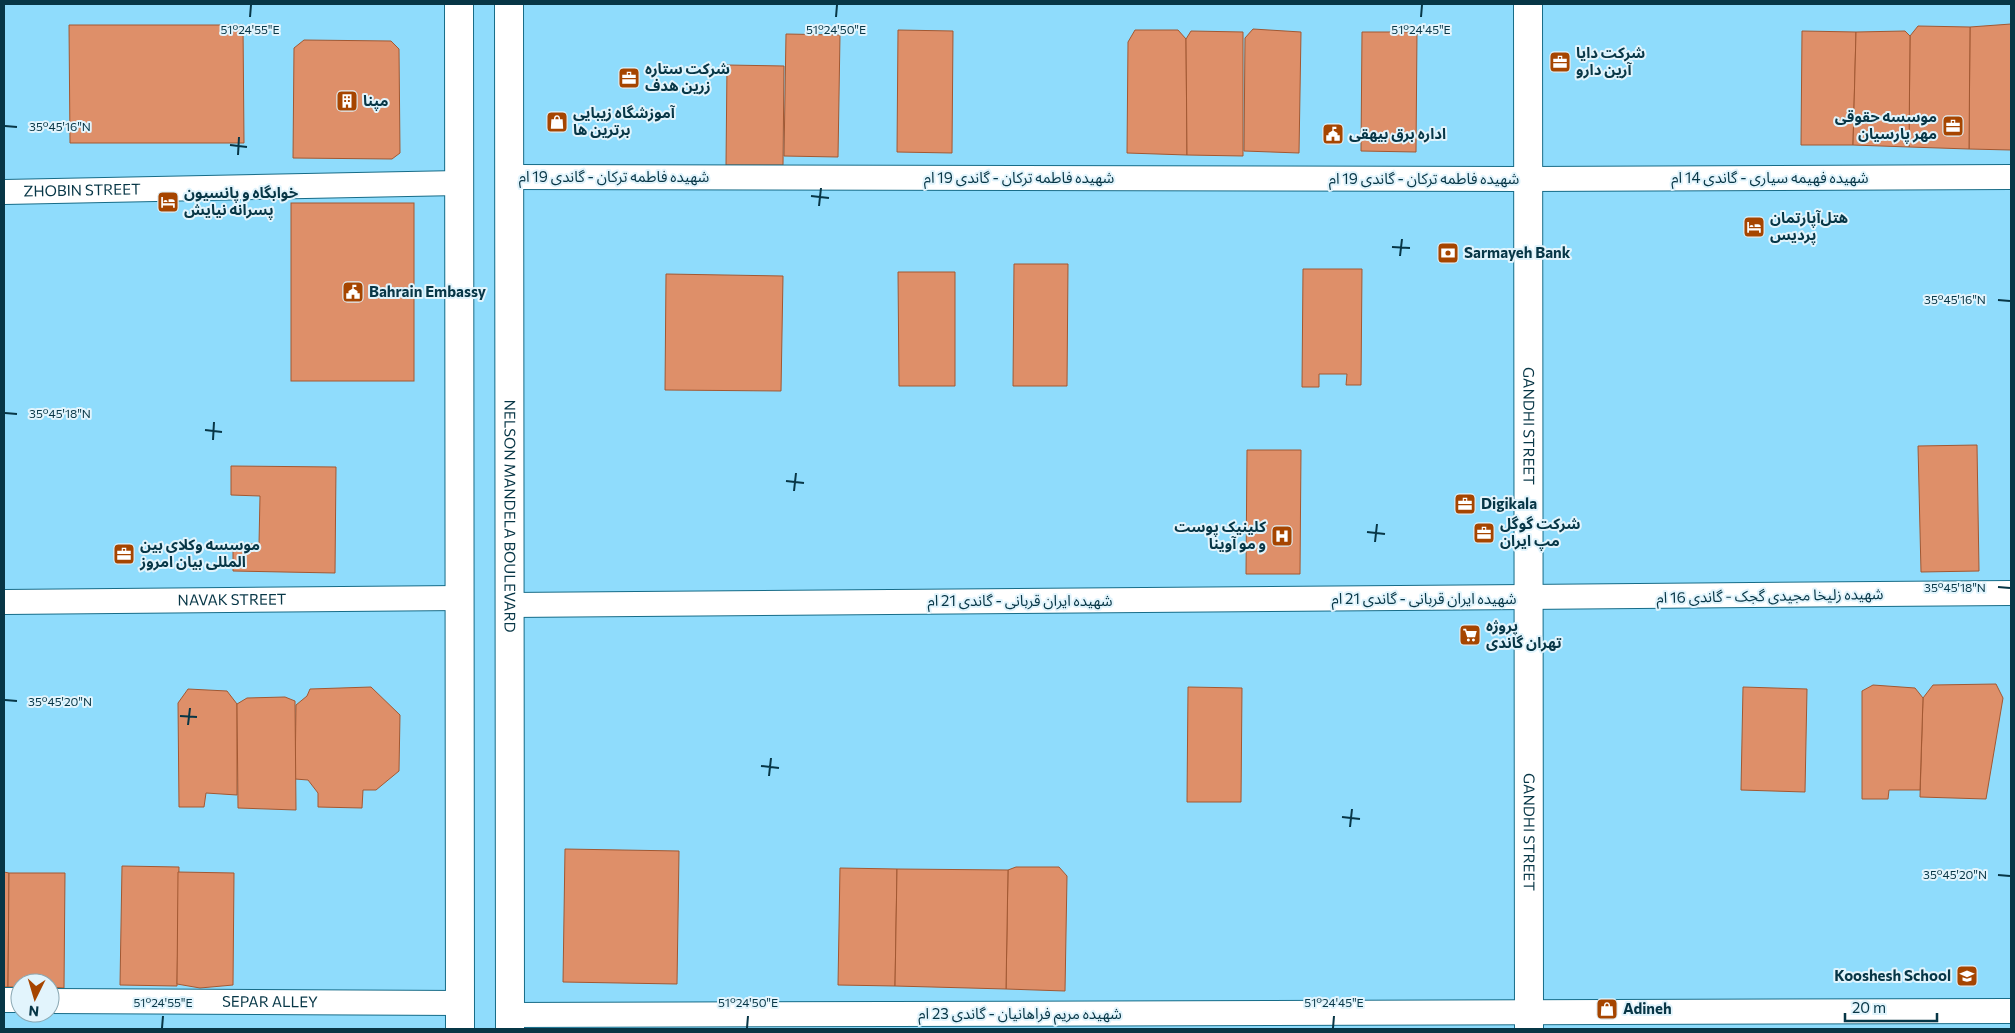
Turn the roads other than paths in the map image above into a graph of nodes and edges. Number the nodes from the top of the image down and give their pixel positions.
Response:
1 (459, 4) edge
2 (509, 4) edge
3 (1528, 4) edge
4 (509, 177) junction
5 (2011, 177) edge
6 (1528, 179) junction
7 (459, 183) junction
8 (4, 192) edge
9 (2011, 594) edge
10 (460, 598) junction
11 (1529, 598) junction
12 (4, 602) edge
13 (510, 604) junction
14 (60, 1000) edge
15 (2011, 1011) edge
16 (460, 1016) edge
17 (1529, 1021) edge
18 (510, 1022) edge

1 - 7 main road
2 - 4 main road, NELSON MANDELA BOULEVARD
3 - 6 main road, GANDHI STREET
4 - 6 street, شهیده فاطمه ترکان - گاندی 19 ام
4 - 13 main road, NELSON MANDELA BOULEVARD
5 - 6 street, شهیده فهیمه سیاری - گاندی 14 ام
6 - 11 main road, GANDHI STREET
7 - 8 street, ZHOBIN STREET
7 - 10 main road
9 - 11 street, شهیده زلیخا مجیدی گجک - گاندی 16 ام
10 - 12 street, NAVAK STREET
10 - 16 main road
11 - 13 street, شهیده ایران قربانی - گاندی 21 ام
11 - 17 main road, GANDHI STREET
13 - 18 main road, NELSON MANDELA BOULEVARD
14 - 16 street, SEPAR ALLEY
15 - 17 street, شهیده مریم فراهانیان - گاندی 23 ام
17 - 18 street, شهیده مریم فراهانیان - گاندی 23 ام

